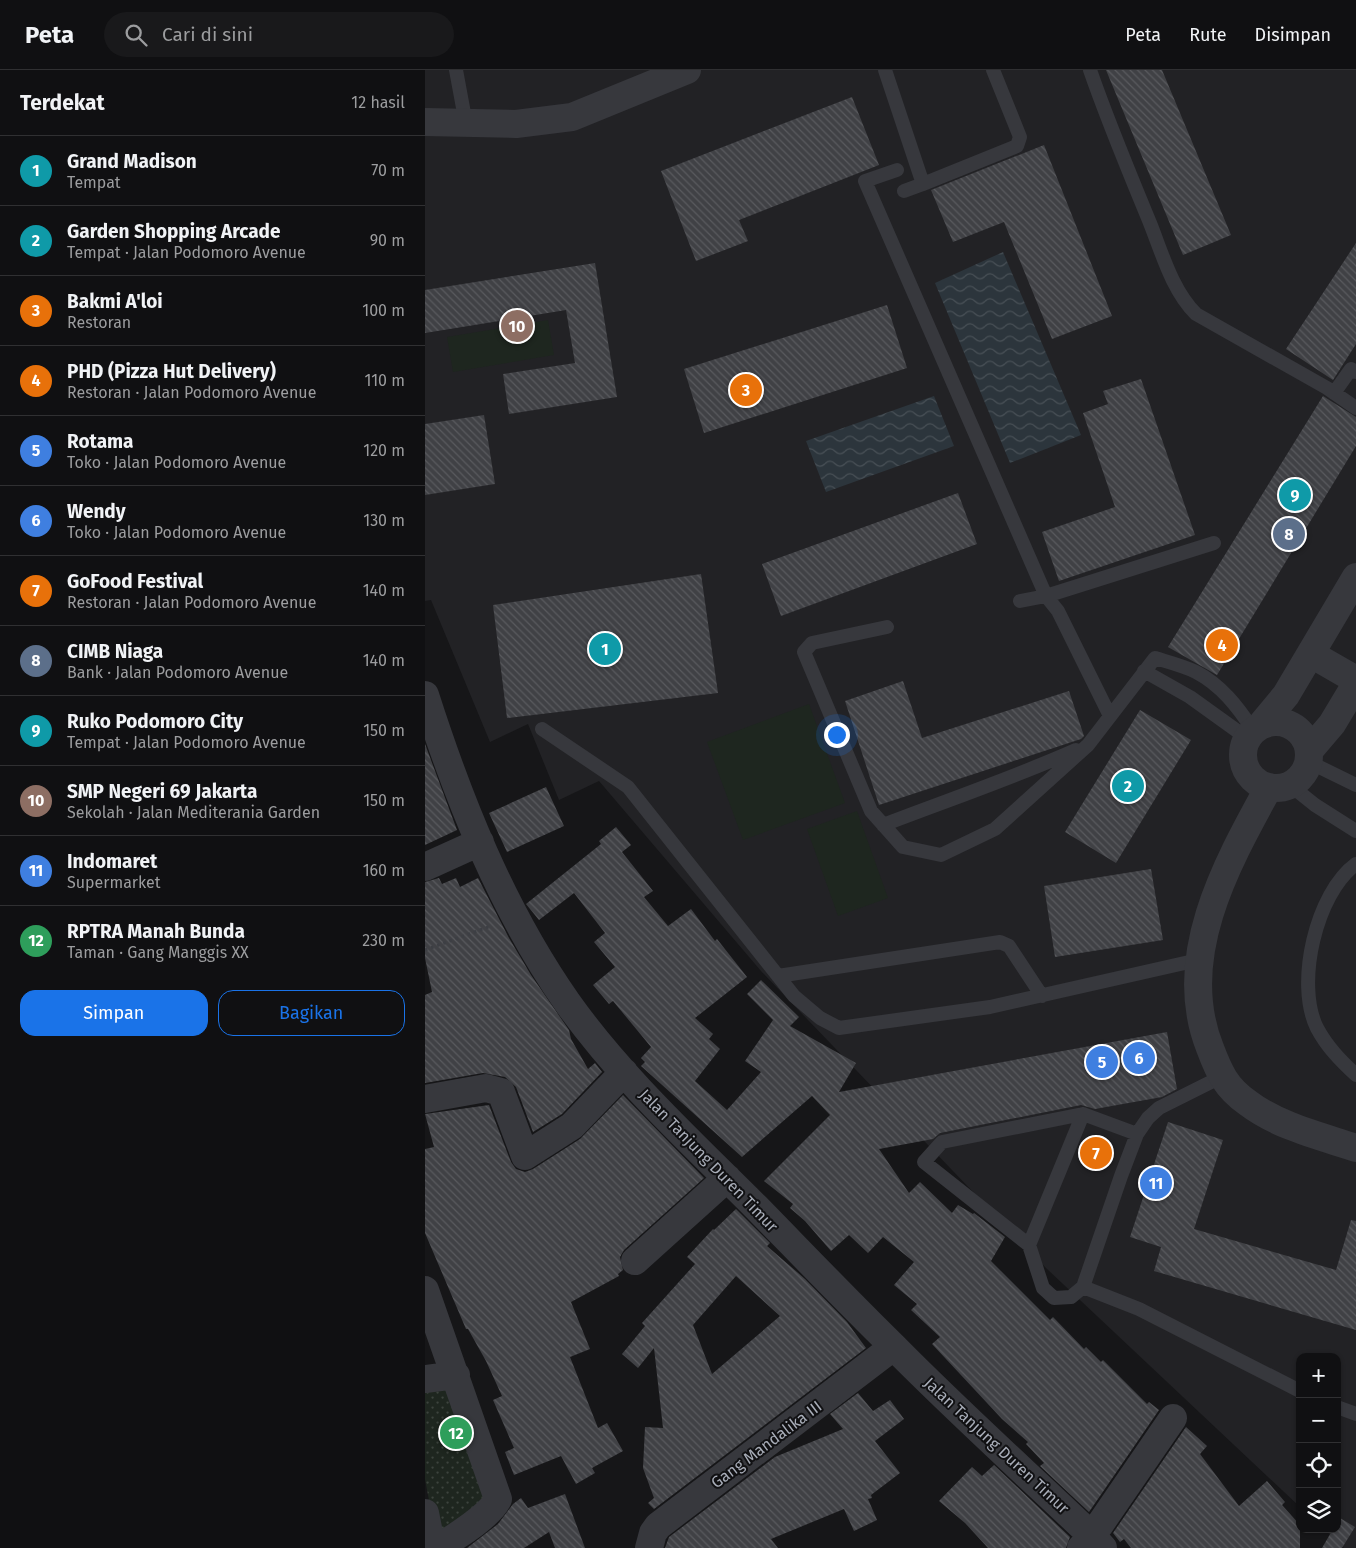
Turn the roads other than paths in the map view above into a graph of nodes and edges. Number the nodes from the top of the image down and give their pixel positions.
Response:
1 (456, 70) edge
2 (687, 70) edge
3 (885, 70) edge
4 (993, 70) edge
5 (1090, 70) edge
6 (425, 122) edge
7 (466, 124) junction
8 (897, 170) dead end
9 (923, 184) junction
10 (903, 191) dead end
11 (1356, 372) edge
12 (1334, 393) junction
13 (1356, 408) edge
14 (1214, 543) dead end
15 (1356, 577) edge
16 (1046, 596) junction
17 (1020, 601) dead end
18 (887, 627) dead end
19 (1311, 654) junction
20 (1145, 671) junction
21 (1356, 680) edge
22 (1356, 684) edge
23 (425, 694) edge
24 (1110, 716) junction
25 (542, 729) dead end
26 (1254, 731) junction
27 (1088, 745) junction
28 (433, 747) edge
29 (1309, 756) junction
30 (1356, 785) edge
31 (1279, 786) junction
32 (883, 825) junction
33 (1356, 831) edge
34 (480, 842) junction
35 (1356, 864) edge
36 (425, 867) edge
37 (1198, 960) junction
38 (779, 976) junction
39 (1042, 996) junction
40 (624, 1072) junction
41 (1356, 1075) edge
42 (1221, 1077) junction
43 (425, 1099) edge
44 (1083, 1114) junction
45 (1137, 1134) junction
46 (1356, 1148) edge
47 (727, 1178) junction
48 (1029, 1245) junction
49 (635, 1261) dead end
50 (1083, 1287) junction
51 (425, 1290) edge
52 (893, 1347) junction
53 (456, 1375) junction
54 (425, 1380) edge
55 (1296, 1389) edge
56 (1341, 1408) edge
57 (1356, 1414) edge
58 (1173, 1418) dead end
59 (425, 1513) edge
60 (1092, 1544) edge
61 (432, 1548) edge
62 (438, 1548) edge
63 (649, 1548) edge

1 - 7 lane
2 - 7 street
3 - 9 lane
4 - 9 lane
5 - 12 lane
6 - 7 street
8 - 16 lane
9 - 10 lane
11 - 12 lane
12 - 13 lane
14 - 16 lane
15 - 19 street
16 - 17 lane
16 - 24 lane
18 - 32 lane
19 - 21 street
19 - 26 street
20 - 24 lane
20 - 26 lane
20 - 26 lane
22 - 29 street
23 - 28 street, Jalan Tanjung Duren Timur
24 - 27 lane
25 - 38 lane
26 - 29 street
26 - 31 street
27 - 32 lane
27 - 32 lane
28 - 34 street, Jalan Tanjung Duren Timur
29 - 30 lane
29 - 31 street
31 - 33 lane
31 - 37 street
34 - 36 street
34 - 40 street, Jalan Tanjung Duren Timur
35 - 41 lane
37 - 39 lane
37 - 42 street
38 - 39 lane
38 - 39 lane
40 - 43 street
40 - 47 street, Jalan Tanjung Duren Timur
42 - 45 lane
42 - 46 street
44 - 45 lane
44 - 48 lane
44 - 48 lane
45 - 50 lane
47 - 49 street
47 - 52 street, Jalan Tanjung Duren Timur
48 - 50 lane
50 - 55 lane
51 - 53 street
52 - 60 street, Jalan Tanjung Duren Timur
52 - 63 street, Gang Mandalika III
53 - 54 street
53 - 62 street
56 - 57 lane
58 - 60 street
59 - 61 street

